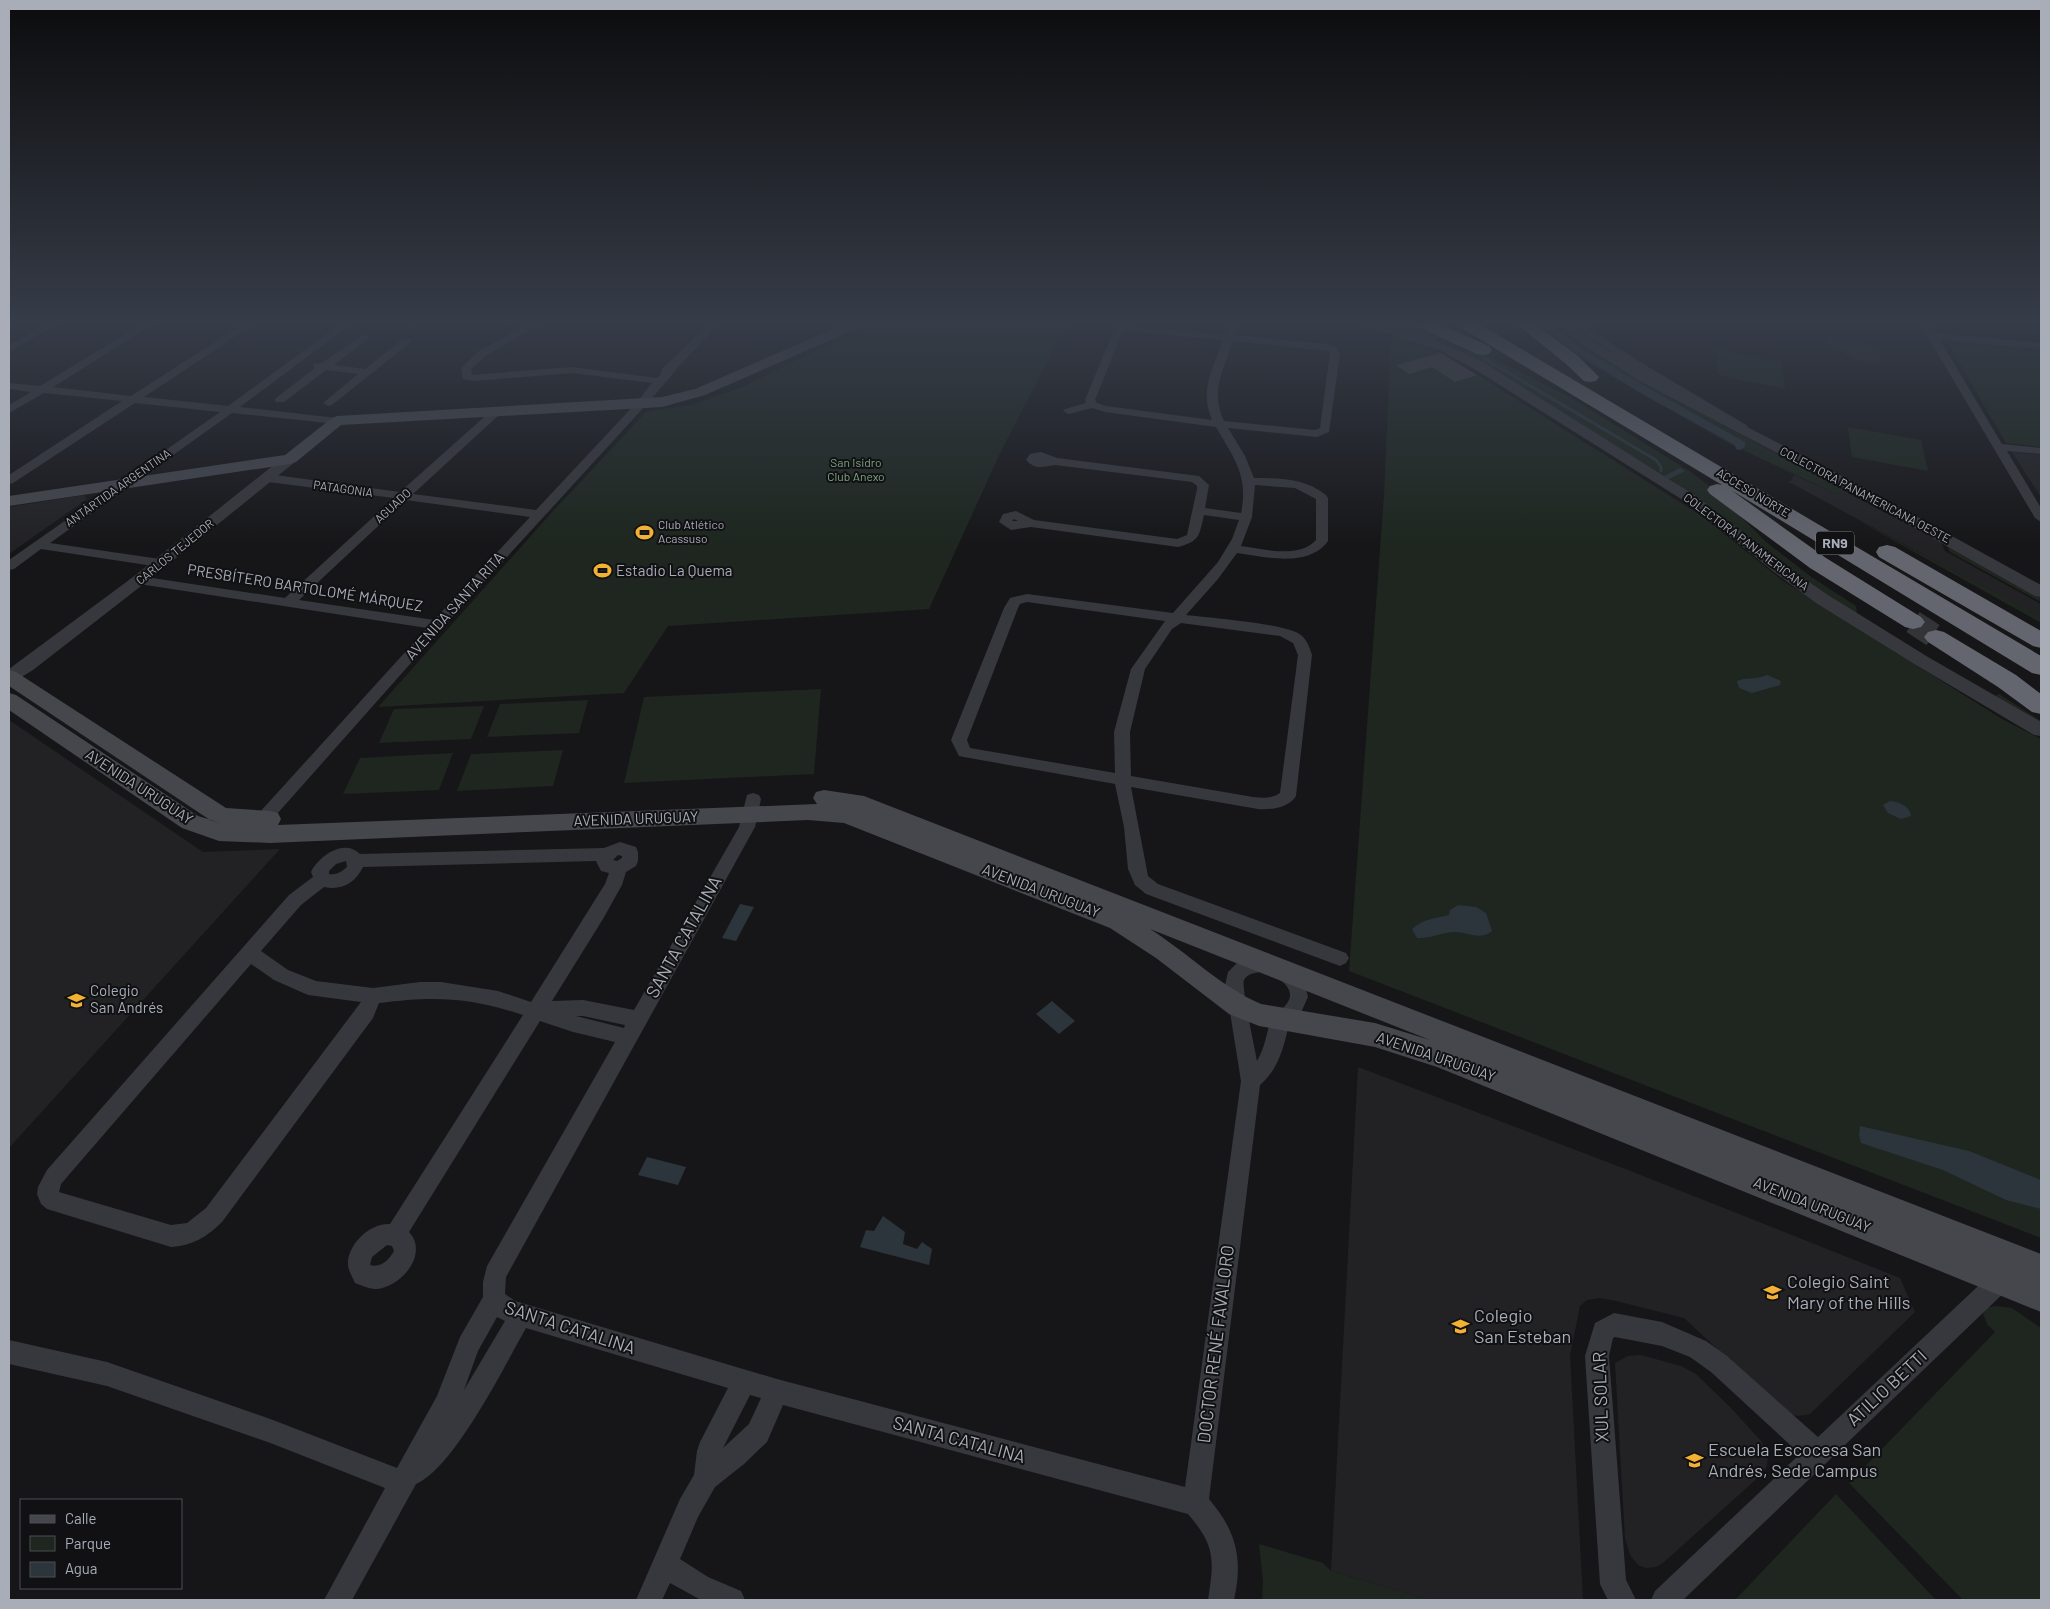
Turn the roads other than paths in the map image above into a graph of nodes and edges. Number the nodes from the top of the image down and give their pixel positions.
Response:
1 (31, 397) edge
2 (114, 397) edge
3 (136, 397) edge
4 (246, 397) edge
5 (284, 397) edge
6 (337, 397) edge
7 (647, 397) edge
8 (686, 397) edge
9 (1091, 397) edge
10 (1212, 397) edge
11 (1329, 397) edge
12 (1529, 397) edge
13 (1587, 397) edge
14 (1592, 397) edge
15 (1680, 397) edge
16 (1691, 397) edge
17 (1970, 397) edge
18 (133, 399) junction
19 (280, 400) dead end
20 (328, 404) dead end
21 (641, 404) junction
22 (1604, 404) junction
23 (1092, 405) junction
24 (231, 408) junction
25 (9, 410) edge
26 (1069, 411) dead end
27 (496, 412) junction
28 (1637, 414) junction
29 (337, 421) junction
30 (1219, 424) junction
31 (2000, 447) junction
32 (2041, 451) edge
33 (1789, 454) junction
34 (294, 456) junction
35 (1055, 461) dead end
36 (268, 478) junction
37 (9, 480) edge
38 (129, 480) junction
39 (1250, 481) junction
40 (9, 495) edge
41 (403, 497) junction
42 (9, 500) edge
43 (1816, 510) dead end
44 (1198, 511) junction
45 (538, 514) junction
46 (1246, 517) junction
47 (2041, 518) edge
48 (1031, 523) dead end
49 (38, 545) junction
50 (1235, 548) junction
51 (160, 563) junction
52 (9, 566) edge
53 (140, 580) junction
54 (2041, 592) edge
55 (290, 601) junction
56 (1178, 618) junction
57 (1913, 622) tunnel mouth
58 (437, 625) junction
59 (2041, 628) edge
60 (1936, 637) tunnel mouth
61 (2041, 641) edge
62 (2041, 667) edge
63 (9, 677) edge
64 (9, 700) edge
65 (2041, 706) edge
66 (2041, 730) edge
67 (1123, 780) junction
68 (751, 806) junction
69 (256, 827) junction
70 (250, 953) junction
71 (1340, 958) dead end
72 (1277, 967) junction
73 (374, 996) junction
74 (1238, 1006) junction
75 (536, 1010) junction
76 (638, 1019) junction
77 (1281, 1019) junction
78 (628, 1037) junction
79 (1251, 1081) junction
80 (394, 1234) dead end
81 (2041, 1269) edge
82 (2001, 1280) junction
83 (2041, 1296) edge
84 (494, 1300) junction
85 (522, 1315) junction
86 (9, 1352) edge
87 (744, 1381) junction
88 (777, 1391) junction
89 (1818, 1453) junction
90 (706, 1478) junction
91 (404, 1482) junction
92 (1196, 1503) junction
93 (665, 1565) junction
94 (337, 1600) edge
95 (650, 1600) edge
96 (732, 1600) edge
97 (1222, 1600) edge
98 (1624, 1600) edge
99 (1664, 1600) edge

1 - 25 street
2 - 18 street
3 - 18 street
4 - 24 street, ANTÁRTIDA ARGENTINA
5 - 19 street
6 - 20 street
7 - 21 street, AVENIDA SANTA RITA
8 - 21 main road
9 - 23 street
10 - 30 street
11 - 30 street
12 - 66 street, COLECTORA PANAMERICANA
13 - 22 highway
14 - 22 highway, ACCESO NORTE / RN9
15 - 33 street, COLECTORA PANAMERICANA OESTE
16 - 33 street
17 - 31 street
18 - 24 street
18 - 37 street
21 - 27 main road
21 - 45 street, AVENIDA SANTA RITA
22 - 28 highway, ACCESO NORTE / RN9
23 - 26 street
23 - 30 street
24 - 29 street
24 - 38 street, ANTÁRTIDA ARGENTINA
27 - 29 main road
27 - 41 street, AGUADO
28 - 43 highway, ACCESO NORTE / RN9
28 - 57 highway
28 - 62 highway, ACCESO NORTE / RN9
29 - 34 main road, CARLOS TEJEDOR
30 - 39 street
31 - 32 street
31 - 47 street
33 - 54 street, COLECTORA PANAMERICANA OESTE
34 - 36 street, CARLOS TEJEDOR
34 - 38 main road
35 - 44 street
36 - 41 street, PATAGONIA
36 - 51 street, CARLOS TEJEDOR
38 - 40 main road
38 - 42 main road
38 - 49 street, ANTÁRTIDA ARGENTINA
39 - 46 street
39 - 50 street
41 - 45 street, PATAGONIA
41 - 55 street, AGUADO
44 - 46 street
44 - 48 street
45 - 58 street, AVENIDA SANTA RITA
46 - 50 street
49 - 51 street
49 - 52 street, ANTÁRTIDA ARGENTINA
50 - 56 street
51 - 53 street, CARLOS TEJEDOR
53 - 55 street, PRESBÍTERO BARTOLOMÉ MÁRQUEZ
53 - 63 street, CARLOS TEJEDOR
55 - 58 street, PRESBÍTERO BARTOLOMÉ MÁRQUEZ
56 - 67 street
56 - 67 street
56 - 67 street
58 - 69 street, AVENIDA SANTA RITA
59 - 61 highway
60 - 65 highway
63 - 69 main road, AVENIDA URUGUAY
64 - 69 main road, AVENIDA URUGUAY
67 - 71 street
68 - 69 main road, AVENIDA URUGUAY
68 - 72 main road, AVENIDA URUGUAY
68 - 74 main road, AVENIDA URUGUAY
68 - 76 street, SANTA CATALINA
70 - 73 street
70 - 73 street
70 - 75 street
72 - 74 street
72 - 77 street
72 - 81 main road, AVENIDA URUGUAY
73 - 75 street
74 - 77 main road, AVENIDA URUGUAY
74 - 79 street, DOCTOR RENÉ FAVALORO
75 - 76 street
75 - 78 street
75 - 80 street
76 - 78 street, SANTA CATALINA
77 - 79 street
77 - 82 main road, AVENIDA URUGUAY
78 - 84 street, SANTA CATALINA
79 - 92 street, DOCTOR RENÉ FAVALORO
82 - 83 main road, AVENIDA URUGUAY
82 - 89 street, ATILIO BETTI
84 - 85 street, SANTA CATALINA
84 - 91 street
85 - 87 street, SANTA CATALINA
85 - 91 street
86 - 91 street
87 - 88 street, SANTA CATALINA
87 - 90 street
88 - 90 street
88 - 92 street, SANTA CATALINA
89 - 98 street, XUL SOLAR
89 - 99 street, ATILIO BETTI
90 - 93 street
91 - 94 street
92 - 97 street
93 - 95 street
93 - 96 street

